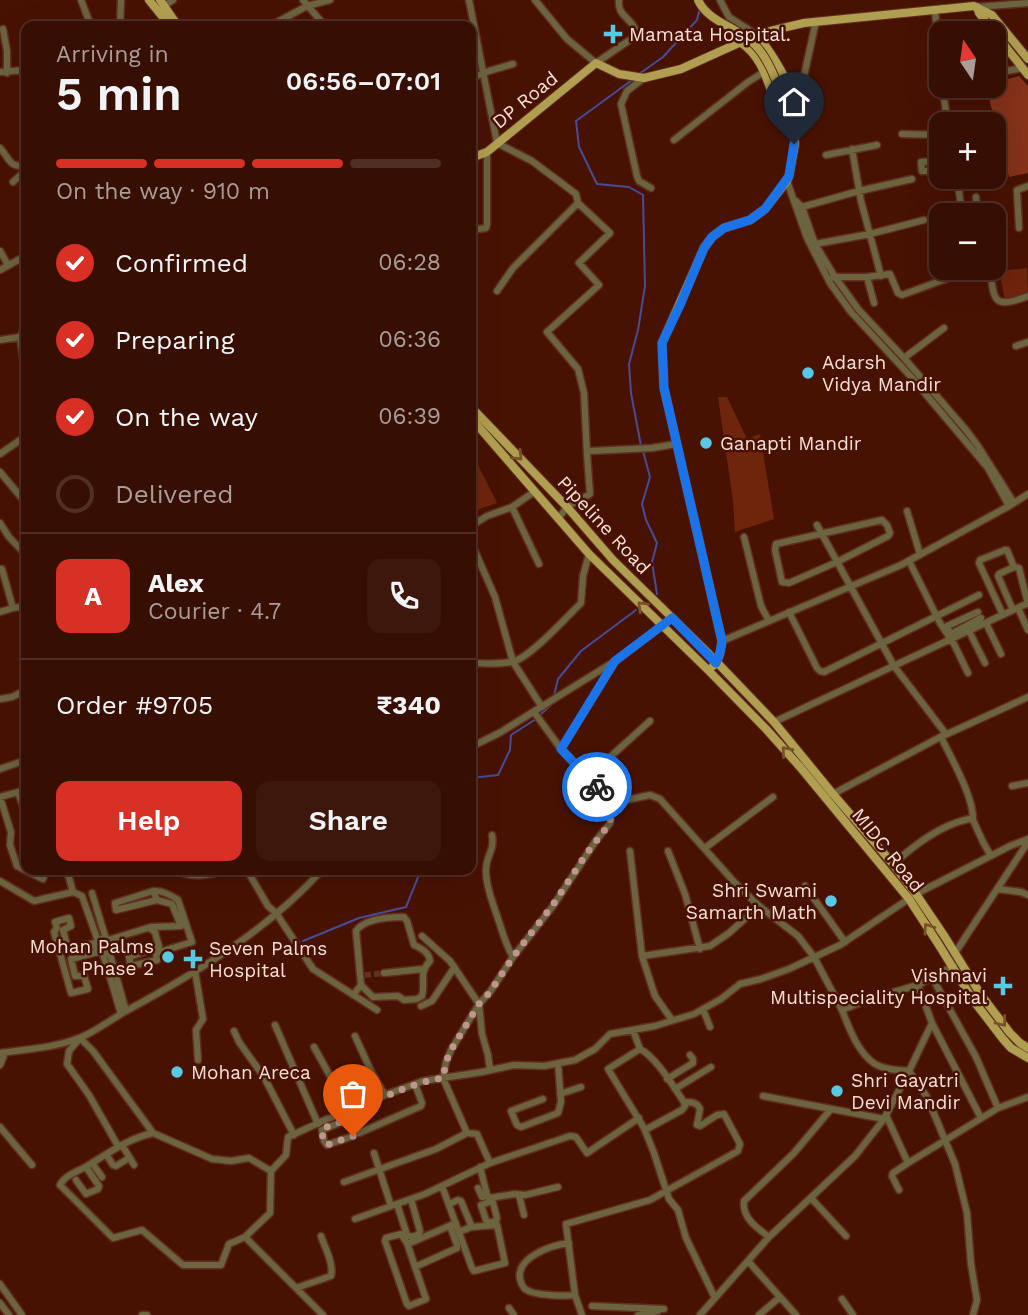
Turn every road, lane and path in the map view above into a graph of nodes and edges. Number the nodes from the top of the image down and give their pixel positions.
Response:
1 (81, 0) edge
2 (121, 0) edge
3 (149, 0) edge
4 (173, 0) edge
5 (330, 0) edge
6 (469, 0) edge
7 (535, 0) edge
8 (619, 0) edge
9 (698, 0) edge
10 (720, 0) edge
11 (162, 3) edge
12 (305, 3) edge
13 (1028, 3) edge
14 (977, 7) junction
15 (935, 11) junction
16 (89, 21) edge
17 (120, 21) edge
18 (166, 21) edge
19 (175, 21) edge
20 (278, 21) edge
21 (321, 21) edge
22 (473, 21) edge
23 (816, 21) junction
24 (936, 21) edge
25 (4, 29) dead end
26 (757, 35) junction
27 (476, 36) edge
28 (740, 42) junction
29 (1028, 59) edge
30 (596, 63) junction
31 (513, 64) dead end
32 (1025, 71) edge
33 (764, 72) junction
34 (1006, 72) edge
35 (4, 73) edge
36 (483, 73) junction
37 (476, 76) edge
38 (642, 78) junction
39 (792, 110) junction
40 (794, 133) junction
41 (902, 134) dead end
42 (929, 135) edge
43 (674, 141) dead end
44 (497, 143) junction
45 (877, 145) dead end
46 (0, 148) edge
47 (852, 149) junction
48 (487, 152) junction
49 (826, 155) dead end
50 (476, 156) edge
51 (929, 162) edge
52 (21, 167) edge
53 (929, 171) edge
54 (21, 173) edge
55 (912, 179) dead end
56 (787, 181) junction
57 (13, 182) dead end
58 (1028, 186) edge
59 (651, 188) dead end
60 (859, 191) junction
61 (976, 197) dead end
62 (794, 199) junction
63 (578, 203) junction
64 (976, 203) edge
65 (802, 207) junction
66 (924, 220) dead end
67 (1019, 228) dead end
68 (476, 230) edge
69 (870, 234) junction
70 (814, 244) junction
71 (0, 251) edge
72 (21, 259) edge
73 (8, 265) junction
74 (0, 270) edge
75 (881, 275) junction
76 (867, 277) junction
77 (832, 278) junction
78 (943, 280) edge
79 (991, 280) edge
80 (497, 291) dead end
81 (1028, 296) edge
82 (874, 303) dead end
83 (944, 328) dead end
84 (20, 337) joint
85 (0, 340) edge
86 (1028, 342) edge
87 (21, 344) edge
88 (1016, 346) dead end
89 (904, 358) junction
90 (476, 412) edge
91 (476, 424) edge
92 (21, 439) edge
93 (676, 444) junction
94 (0, 454) edge
95 (587, 454) junction
96 (0, 472) edge
97 (534, 492) junction
98 (1028, 494) edge
99 (21, 497) edge
100 (1012, 505) junction
101 (512, 507) junction
102 (567, 507) junction
103 (907, 511) dead end
104 (558, 519) junction
105 (0, 523) edge
106 (476, 523) edge
107 (817, 524) dead end
108 (822, 535) junction
109 (9, 537) junction
110 (744, 537) dead end
111 (0, 542) edge
112 (21, 550) edge
113 (476, 553) edge
114 (589, 554) junction
115 (920, 554) junction
116 (909, 561) junction
117 (837, 562) junction
118 (539, 564) dead end
119 (1, 567) edge
120 (1014, 567) junction
121 (850, 587) junction
122 (4, 589) edge
123 (979, 594) dead end
124 (1028, 603) edge
125 (21, 607) edge
126 (13, 608) junction
127 (1016, 609) junction
128 (0, 612) edge
129 (789, 612) junction
130 (937, 615) junction
131 (1003, 615) junction
132 (672, 618) junction
133 (981, 620) junction
134 (769, 621) junction
135 (662, 626) junction
136 (945, 627) junction
137 (969, 629) junction
138 (1028, 630) edge
139 (957, 634) junction
140 (950, 639) junction
141 (722, 641) junction
142 (881, 643) junction
143 (1001, 654) dead end
144 (615, 661) junction
145 (513, 662) junction
146 (476, 663) edge
147 (716, 663) junction
148 (985, 663) dead end
149 (894, 666) junction
150 (709, 671) junction
151 (968, 673) dead end
152 (21, 692) edge
153 (1028, 697) edge
154 (0, 699) edge
155 (543, 706) junction
156 (535, 714) junction
157 (650, 721) dead end
158 (774, 722) junction
159 (943, 736) junction
160 (476, 744) edge
161 (561, 749) junction
162 (21, 762) edge
163 (0, 769) edge
164 (588, 777) junction
165 (1028, 783) edge
166 (1012, 786) dead end
167 (833, 794) junction
168 (0, 797) edge
169 (773, 797) dead end
170 (21, 801) edge
171 (612, 803) junction
172 (973, 820) junction
173 (492, 835) dead end
174 (1028, 840) edge
175 (705, 848) junction
176 (630, 851) dead end
177 (668, 851) dead end
178 (991, 856) junction
179 (893, 863) junction
180 (21, 868) edge
181 (68, 875) edge
182 (193, 875) edge
183 (211, 875) edge
184 (250, 875) edge
185 (317, 875) edge
186 (0, 881) edge
187 (805, 886) dead end
188 (997, 889) junction
189 (153, 891) junction
190 (73, 892) junction
191 (92, 893) dead end
192 (1028, 895) edge
193 (913, 896) junction
194 (157, 900) junction
195 (759, 906) junction
196 (276, 914) junction
197 (151, 927) junction
198 (422, 936) dead end
199 (107, 940) junction
200 (97, 942) junction
201 (845, 942) junction
202 (160, 949) junction
203 (700, 949) junction
204 (103, 952) junction
205 (955, 954) junction
206 (642, 956) junction
207 (513, 957) junction
208 (814, 957) junction
209 (956, 965) junction
210 (454, 968) junction
211 (424, 969) junction
212 (195, 971) junction
213 (384, 973) tunnel mouth
214 (933, 977) junction
215 (361, 985) junction
216 (918, 985) junction
217 (353, 995) junction
218 (479, 1004) junction
219 (421, 1006) dead end
220 (704, 1009) junction
221 (377, 1010) dead end
222 (842, 1010) junction
223 (124, 1012) junction
224 (672, 1020) junction
225 (932, 1023) junction
226 (275, 1025) dead end
227 (710, 1027) dead end
228 (634, 1030) junction
229 (234, 1031) dead end
230 (355, 1036) dead end
231 (80, 1038) junction
232 (314, 1046) dead end
233 (1028, 1048) edge
234 (640, 1049) junction
235 (3, 1053) edge
236 (690, 1055) dead end
237 (1028, 1059) edge
238 (198, 1060) dead end
239 (558, 1063) junction
240 (0, 1065) edge
241 (711, 1067) dead end
242 (490, 1070) junction
243 (909, 1071) junction
244 (443, 1078) junction
245 (667, 1079) junction
246 (415, 1084) junction
247 (581, 1087) dead end
248 (675, 1089) junction
249 (560, 1094) junction
250 (385, 1095) junction
251 (763, 1096) dead end
252 (1028, 1097) edge
253 (542, 1099) dead end
254 (684, 1101) junction
255 (998, 1108) junction
256 (831, 1109) junction
257 (348, 1113) junction
258 (885, 1117) junction
259 (639, 1118) junction
260 (981, 1118) junction
261 (318, 1124) junction
262 (0, 1127) edge
263 (645, 1130) junction
264 (153, 1133) junction
265 (467, 1133) junction
266 (293, 1135) junction
267 (946, 1140) junction
268 (120, 1145) junction
269 (374, 1153) dead end
270 (106, 1154) junction
271 (490, 1163) junction
272 (908, 1163) junction
273 (32, 1165) dead end
274 (88, 1167) junction
275 (480, 1167) junction
276 (380, 1170) junction
277 (271, 1171) junction
278 (102, 1178) dead end
279 (344, 1182) dead end
280 (442, 1186) junction
281 (558, 1187) dead end
282 (478, 1188) dead end
283 (899, 1191) dead end
284 (666, 1192) junction
285 (519, 1195) junction
286 (811, 1198) junction
287 (411, 1199) junction
288 (491, 1199) junction
289 (449, 1204) junction
290 (394, 1205) junction
291 (524, 1215) dead end
292 (355, 1219) dead end
293 (453, 1225) junction
294 (471, 1227) junction
295 (459, 1232) junction
296 (321, 1236) dead end
297 (846, 1236) dead end
298 (244, 1237) junction
299 (769, 1237) junction
300 (407, 1243) junction
301 (569, 1243) junction
302 (748, 1261) junction
303 (415, 1267) junction
304 (0, 1284) edge
305 (296, 1288) junction
306 (575, 1295) junction
307 (780, 1297) junction
308 (715, 1298) junction
309 (842, 1299) dead end
310 (0, 1303) edge
311 (593, 1306) dead end
312 (616, 1307) junction
313 (509, 1308) dead end
314 (9, 1315) edge
315 (22, 1315) edge
316 (323, 1315) edge
317 (514, 1315) edge
318 (582, 1315) edge
319 (619, 1315) edge
320 (638, 1315) edge
321 (700, 1315) edge
322 (759, 1315) edge
323 (796, 1315) edge
324 (853, 1315) edge
325 (973, 1315) edge

1 - 16 street
2 - 17 street
3 - 18 main road
4 - 11 street
5 - 12 street
6 - 22 street
7 - 30 street
8 - 30 street
9 - 39 main road, bridge
10 - 26 street
11 - 19 main road
12 - 20 street
12 - 21 street
13 - 14 street
14 - 15 main road
14 - 29 main road
14 - 32 main road
15 - 23 main road
15 - 24 street
23 - 26 main road
23 - 39 street
25 - 35 street
26 - 28 main road
26 - 39 main road
27 - 36 street
28 - 33 main road
28 - 38 main road
30 - 38 main road
30 - 44 main road, DP Road
31 - 36 street
32 - 34 street
33 - 40 main road
33 - 43 street
36 - 37 street
36 - 44 street
38 - 59 street
39 - 40 main road
40 - 56 main road
41 - 42 street
44 - 48 main road, DP Road
44 - 63 street
45 - 47 street
46 - 52 street
47 - 49 street
47 - 60 street
48 - 50 main road, DP Road
48 - 68 street
51 - 53 street
54 - 57 street
55 - 60 street
56 - 62 street
56 - 93 main road
58 - 67 street
60 - 65 street
60 - 69 street
61 - 64 street
62 - 65 street
62 - 77 street
63 - 80 street
63 - 95 street
65 - 70 street
66 - 69 street
69 - 70 street
69 - 75 street
70 - 77 street
71 - 73 street
72 - 73 street
73 - 74 street
75 - 76 street
75 - 78 street
76 - 77 street
76 - 82 street
77 - 89 street
77 - 100 street
79 - 81 street
83 - 89 street
84 - 85 street
84 - 87 street
86 - 88 street
89 - 100 street
90 -> 102 main road, Pipeline Road
91 - 97 main road, Pipeline Road
92 - 94 street
93 - 95 street
93 - 141 main road
95 - 102 street
96 - 99 street
97 - 101 street
97 - 104 main road, Pipeline Road
98 - 100 street
100 - 115 street
101 - 106 street
101 - 118 street
102 - 104 street
102 - 132 main road, Pipeline Road
103 - 115 street
104 - 114 main road, Pipeline Road
105 - 109 street
107 - 108 street
108 - 117 street
108 - 117 street
108 - 117 street
109 - 111 street
109 - 112 street
110 - 134 street
113 - 145 street
135 -> 114 main road, Pipeline Road
114 - 145 street
115 - 116 street
116 - 121 street
116 - 130 street
117 - 121 street
119 - 122 street
120 - 124 street
120 - 127 street
120 - 131 street
121 - 129 street
121 - 142 street
122 - 126 street
123 - 130 street
124 - 127 street
125 - 126 street
126 - 128 street
127 - 131 street
127 - 138 street
129 - 134 street
129 - 142 street
130 - 136 street
130 - 142 street
131 - 133 street
132 - 135 street
132 - 147 main road, Pipeline Road
133 - 136 street
133 - 137 street
133 - 143 street
134 - 141 street
135 - 144 street
135 - 150 main road, Pipeline Road
136 - 139 street
136 - 140 street
137 - 139 street
137 - 148 street
139 - 140 street
140 - 149 street
140 - 151 street
141 - 147 main road
142 - 149 street
144 - 155 street
144 - 161 street
145 - 146 street
145 - 155 street
147 - 150 main road
147 - 158 main road, MIDC Road
149 - 158 street
149 - 159 street
193 -> 150 main road, MIDC Road
152 - 154 street
153 - 159 street
155 - 156 street
156 - 160 street
156 - 161 street
157 - 164 street
158 - 167 main road, MIDC Road
159 - 167 street
159 - 172 street
161 - 164 street
162 - 163 street
164 - 171 street
165 - 166 street
167 - 179 main road, MIDC Road
168 - 170 street
168 - 180 street
169 - 175 street
171 - 175 street
171 - 207 street
172 - 178 street
172 - 179 street
173 - 207 street
174 - 178 street
174 - 188 street
175 - 195 street
176 - 206 street
177 - 203 street
178 - 193 street
179 - 193 main road, MIDC Road
181 - 190 street
182 - 183 street
184 - 196 street
185 - 196 street
186 - 190 street
187 - 201 street
188 - 192 street
188 - 205 street
189 - 194 street
189 - 194 street
189 - 202 street
190 - 200 street
191 - 199 street
193 - 201 street
193 - 205 main road, MIDC Road
209 -> 193 main road, MIDC Road
194 - 197 street
195 - 203 street
195 - 208 street
196 - 212 street
196 - 217 street
197 - 199 street
197 - 202 street
198 - 210 street
199 - 200 street
199 - 204 street
200 - 204 street
200 - 204 street
201 - 208 street
202 - 202 street
203 - 206 street
204 - 223 street
205 - 209 main road, MIDC Road
206 - 224 street
207 - 218 street
208 - 220 street
208 - 222 street
209 - 214 street
209 -> 233 main road, MIDC Road
209 - 237 main road, MIDC Road
210 - 218 street
210 - 219 street
211 - 213 street
211 - 215 street
211 - 215 street
212 - 223 street
212 - 238 street
214 - 216 street
214 - 255 street
215 - 217 street
216 - 222 street
216 - 225 street
217 - 221 street
218 - 242 street
218 - 244 street
220 - 224 street
220 - 227 street
222 - 243 street
223 - 231 street
224 - 228 street
225 - 243 street
225 - 260 street
226 - 261 street
228 - 234 street
228 - 239 street
229 - 266 street
230 - 250 street
231 - 235 street
231 - 264 street
231 - 268 street
232 - 257 street
234 - 245 street
234 - 259 street
235 - 240 street
236 - 245 street
239 - 242 street
239 - 249 street
241 - 248 street
242 - 244 street
243 - 258 street
243 - 267 street
244 - 246 street
244 - 265 street
245 - 248 street
246 - 250 street
246 - 257 street
247 - 249 street
248 - 254 street
249 - 253 street
250 - 257 street
251 - 256 street
252 - 255 street
254 - 263 street
254 - 284 street
255 - 260 street
256 - 258 street
256 - 299 street
257 - 261 street
258 - 272 street
258 - 286 street
259 - 263 street
259 - 271 street
260 - 267 street
261 - 266 street
262 - 273 street
263 - 284 street
264 - 268 street
264 - 277 street
265 - 271 street
265 - 276 street
266 - 277 street
267 - 272 street
267 - 325 street
268 - 270 street
268 - 270 street
269 - 276 street
270 - 274 street
271 - 275 street
272 - 283 street
274 - 274 street
274 - 278 street
274 - 298 street
275 - 280 street
275 - 288 street
276 - 279 street
276 - 290 street
277 - 298 street
280 - 287 street
280 - 289 street
281 - 285 street
282 - 288 street
284 - 301 street
284 - 308 street
285 - 288 street
285 - 291 street
286 - 297 street
286 - 299 street
287 - 290 street
287 - 290 street
289 - 293 street
289 - 294 street
290 - 292 street
293 - 295 street
293 - 300 street
293 - 303 street
294 - 295 street
294 - 295 street
296 - 305 street
298 - 305 street
299 - 302 street
300 - 303 street
300 - 303 street
301 - 306 street
301 - 306 street
302 - 307 street
302 - 308 street
304 - 315 street
305 - 316 street
306 - 318 street
307 - 322 street
307 - 323 street
308 - 321 street
309 - 324 street
310 - 314 street
311 - 312 street
312 - 319 street
312 - 320 street
313 - 317 street

